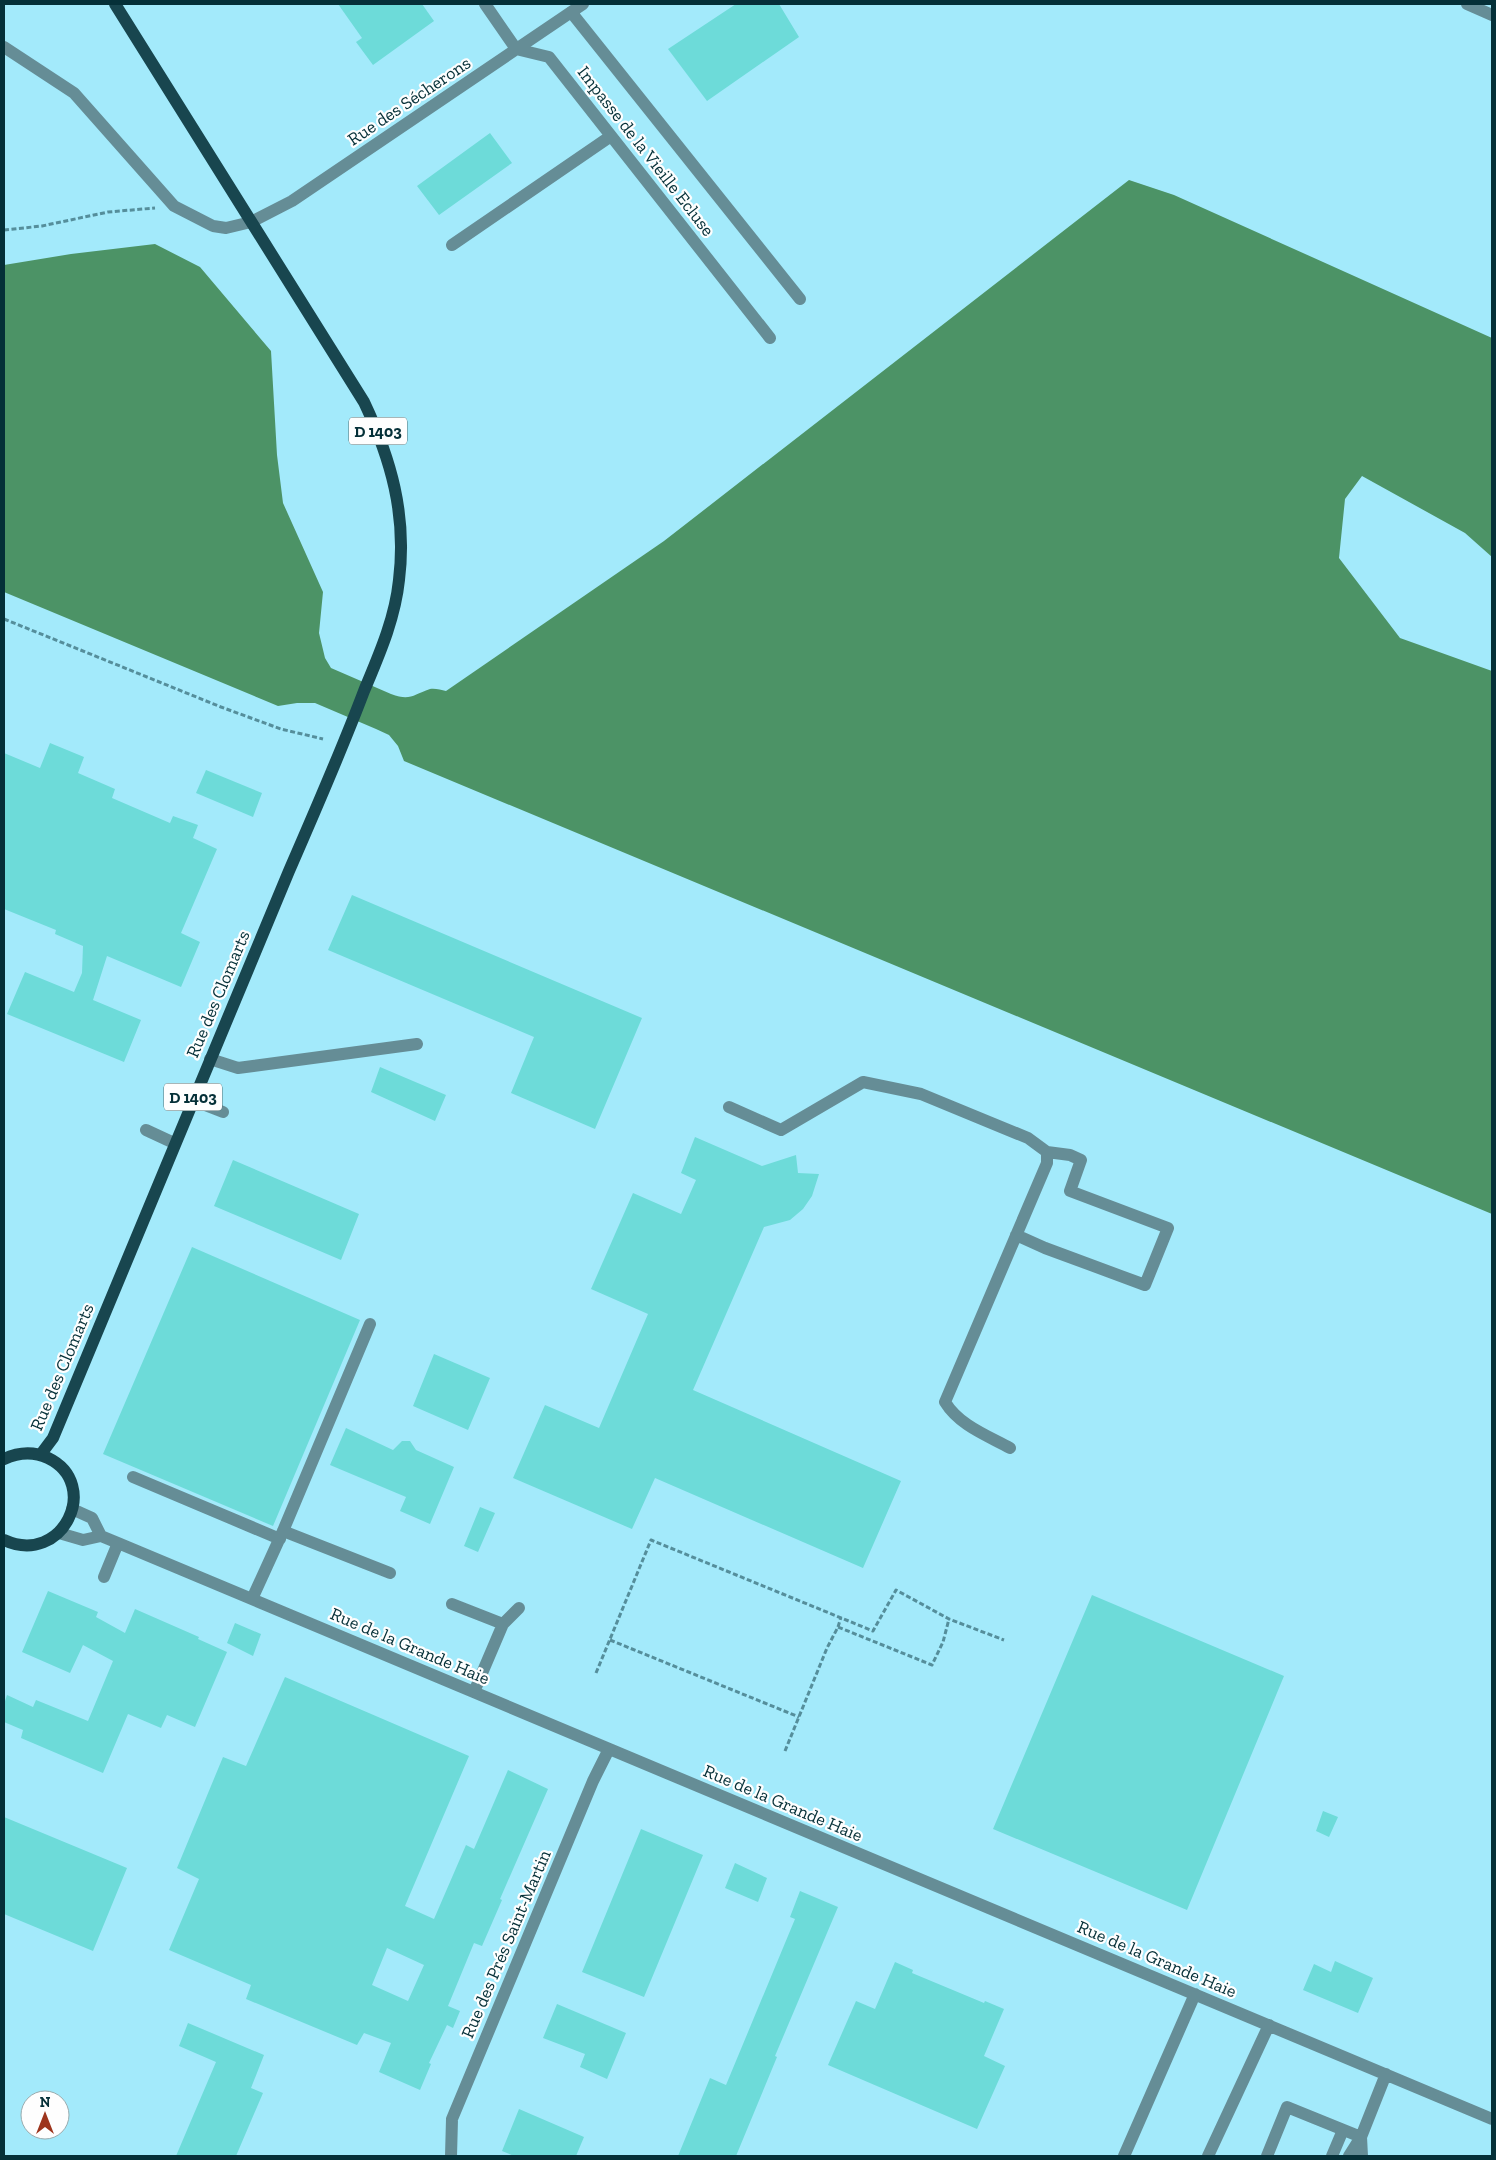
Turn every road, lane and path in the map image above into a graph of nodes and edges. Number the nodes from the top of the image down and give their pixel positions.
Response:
1 (115, 4) edge
2 (485, 4) edge
3 (583, 4) edge
4 (1467, 4) edge
5 (571, 12) junction
6 (1492, 15) edge
7 (4, 47) edge
8 (516, 49) junction
9 (611, 136) junction
10 (174, 206) junction
11 (251, 222) junction
12 (4, 230) edge
13 (452, 245) dead end
14 (800, 298) dead end
15 (770, 338) dead end
16 (4, 619) edge
17 (323, 739) dead end
18 (417, 1044) dead end
19 (210, 1059) junction
20 (192, 1100) junction
21 (729, 1108) dead end
22 (223, 1112) dead end
23 (146, 1130) dead end
24 (174, 1142) junction
25 (1047, 1152) junction
26 (1016, 1235) junction
27 (370, 1324) dead end
28 (1010, 1448) dead end
29 (41, 1454) junction
30 (4, 1458) edge
31 (133, 1476) dead end
32 (72, 1509) junction
33 (58, 1533) junction
34 (282, 1535) junction
35 (101, 1536) junction
36 (4, 1541) edge
37 (118, 1543) junction
38 (390, 1573) dead end
39 (104, 1577) dead end
40 (252, 1600) junction
41 (452, 1604) dead end
42 (519, 1608) dead end
43 (841, 1618) junction
44 (949, 1620) junction
45 (503, 1624) junction
46 (838, 1627) junction
47 (610, 1640) junction
48 (1004, 1640) dead end
49 (596, 1673) dead end
50 (474, 1692) junction
51 (799, 1717) junction
52 (609, 1749) junction
53 (785, 1751) dead end
54 (1195, 1994) junction
55 (1269, 2025) junction
56 (1386, 2074) junction
57 (1492, 2119) edge
58 (1343, 2130) junction
59 (1361, 2136) junction
60 (452, 2156) edge
61 (1124, 2156) edge
62 (1208, 2156) edge
63 (1267, 2156) edge
64 (1332, 2156) edge
65 (1349, 2156) edge
66 (1362, 2156) edge

1 - 11 main road, D 1403
2 - 8 street
3 - 5 street, Rue des Sécherons
4 - 6 street
5 - 8 street, Rue des Sécherons
5 - 14 street
7 - 10 street
8 - 9 street, Impasse de la Vieille Ecluse
8 - 11 street, Rue des Sécherons
9 - 13 street
9 - 15 street, Impasse de la Vieille Ecluse
10 - 11 street, Rue des Sécherons
10 - 12 path
11 - 19 main road, Rue des Clomarts / D 1403
16 - 17 path
18 - 19 street
19 - 20 main road, Rue des Clomarts / D 1403
20 - 22 street
20 - 24 main road, Rue des Clomarts / D 1403
21 - 25 street
23 - 24 street
24 - 29 main road, Rue des Clomarts / D 1403
25 - 26 street
25 - 26 street
26 - 28 street
27 - 34 street
29 - 30 main road
29 - 32 main road
31 - 34 street
32 - 33 main road
32 - 35 street
33 - 35 street, Rue de la Grande Haie
33 - 36 main road
34 - 38 street
34 - 40 street
35 - 37 street, Rue de la Grande Haie
37 - 39 street
37 - 40 street, Rue de la Grande Haie
40 - 50 street, Rue de la Grande Haie
41 - 45 street
42 - 45 street
43 - 44 path
43 - 46 path
43 - 47 path
44 - 46 path
44 - 48 path
45 - 50 street
46 - 51 path
47 - 49 path
47 - 51 path
50 - 52 street, Rue de la Grande Haie
51 - 53 path
52 - 54 street, Rue de la Grande Haie
52 - 60 street, Rue des Prés Saint-Martin
54 - 55 street, Rue de la Grande Haie
54 - 61 street
55 - 56 street, Rue de la Grande Haie
55 - 62 street
56 - 57 street, Rue de la Grande Haie
56 - 59 street
58 - 59 street
58 - 63 street
58 - 64 street
59 - 65 street
59 - 66 street

